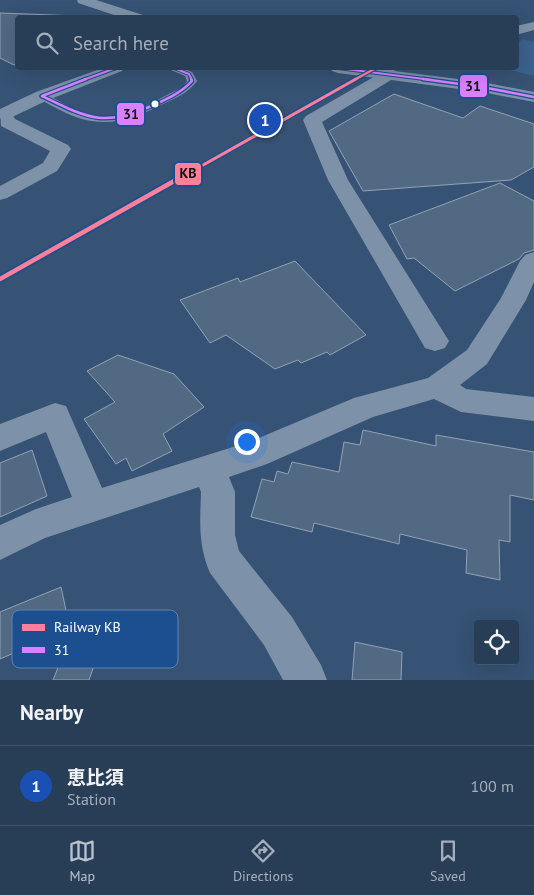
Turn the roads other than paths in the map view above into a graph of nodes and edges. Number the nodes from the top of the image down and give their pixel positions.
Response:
1 (83, 0) edge
2 (129, 15) edge
3 (534, 26) edge
4 (519, 30) edge
5 (111, 70) edge
6 (179, 70) edge
7 (355, 70) edge
8 (390, 74) junction
9 (42, 96) junction
10 (534, 96) edge
11 (0, 194) edge
12 (534, 260) edge
13 (435, 340) dead end
14 (437, 387) junction
15 (534, 409) edge
16 (0, 438) edge
17 (209, 469) junction
18 (94, 506) junction
19 (0, 543) edge
20 (306, 680) edge

1 - 2 street
3 - 4 street
5 - 9 street
6 - 9 lane
7 - 8 street
8 - 10 street
8 - 13 street
9 - 11 street
12 - 14 street
14 - 15 street
14 - 17 street
16 - 18 street
17 - 18 street
17 - 20 street
18 - 19 street

